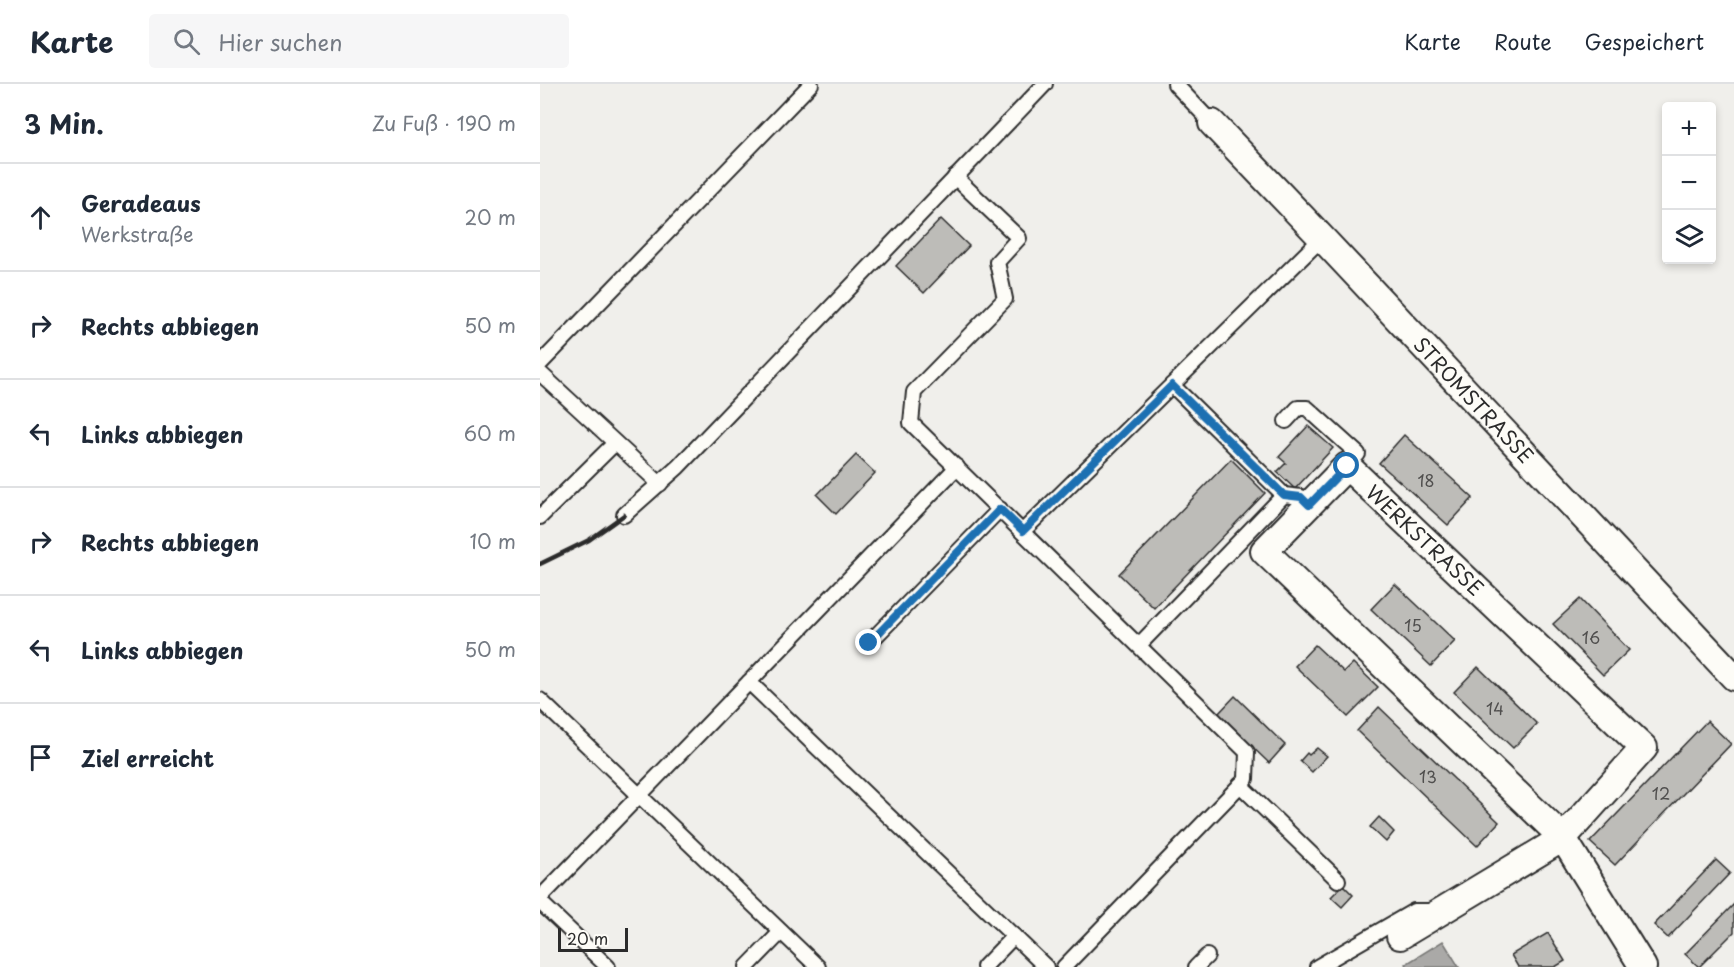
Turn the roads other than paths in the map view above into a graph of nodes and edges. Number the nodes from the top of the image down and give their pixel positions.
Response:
1 (811, 84) edge
2 (1045, 84) edge
3 (1175, 84) edge
4 (1212, 123) joint
5 (955, 177) junction
6 (1322, 238) junction
7 (540, 364) edge
8 (540, 373) edge
9 (1172, 385) junction
10 (1286, 421) dead end
11 (615, 443) junction
12 (1347, 466) junction
13 (957, 467) junction
14 (660, 484) junction
15 (1284, 495) junction
16 (1309, 505) junction
17 (1000, 509) junction
18 (624, 515) dead end
19 (540, 517) edge
20 (1023, 531) junction
21 (869, 643) dead end
22 (1139, 645) junction
23 (1734, 677) edge
24 (748, 682) junction
25 (540, 700) edge
26 (1240, 785) junction
27 (639, 796) junction
28 (1563, 838) junction
29 (1338, 880) dead end
30 (540, 900) edge
31 (1440, 911) junction
32 (781, 932) junction
33 (1014, 936) junction
34 (1400, 936) dead end
35 (1207, 956) dead end
36 (608, 967) edge
37 (747, 967) edge
38 (818, 967) edge
39 (984, 967) edge
40 (1046, 967) edge
41 (1064, 967) edge
42 (1196, 967) edge
43 (1317, 967) edge
44 (1643, 967) edge

1 - 7 lane
2 - 5 lane
3 - 4 lane
4 - 6 street, STROMSTRASSE
5 - 13 lane
5 - 14 lane
6 - 9 lane
6 - 23 street, STROMSTRASSE
8 - 11 lane
9 - 15 lane
9 - 20 lane
10 - 12 lane
11 - 14 lane
11 - 19 lane
12 - 16 street
12 - 28 street, WERKSTRASSE
13 - 17 lane
13 - 24 lane
14 - 18 lane
15 - 16 lane
15 - 22 lane
16 - 28 street
17 - 20 lane
17 - 21 lane
20 - 22 lane
22 - 26 lane
24 - 27 lane
24 - 33 lane
25 - 27 lane
26 - 29 lane
26 - 41 lane
27 - 30 lane
27 - 32 lane
28 - 31 street, WERKSTRASSE
28 - 44 street
30 - 36 lane
31 - 34 street, WERKSTRASSE
31 - 43 lane
32 - 37 lane
32 - 38 lane
33 - 39 lane
33 - 40 lane
35 - 42 lane

